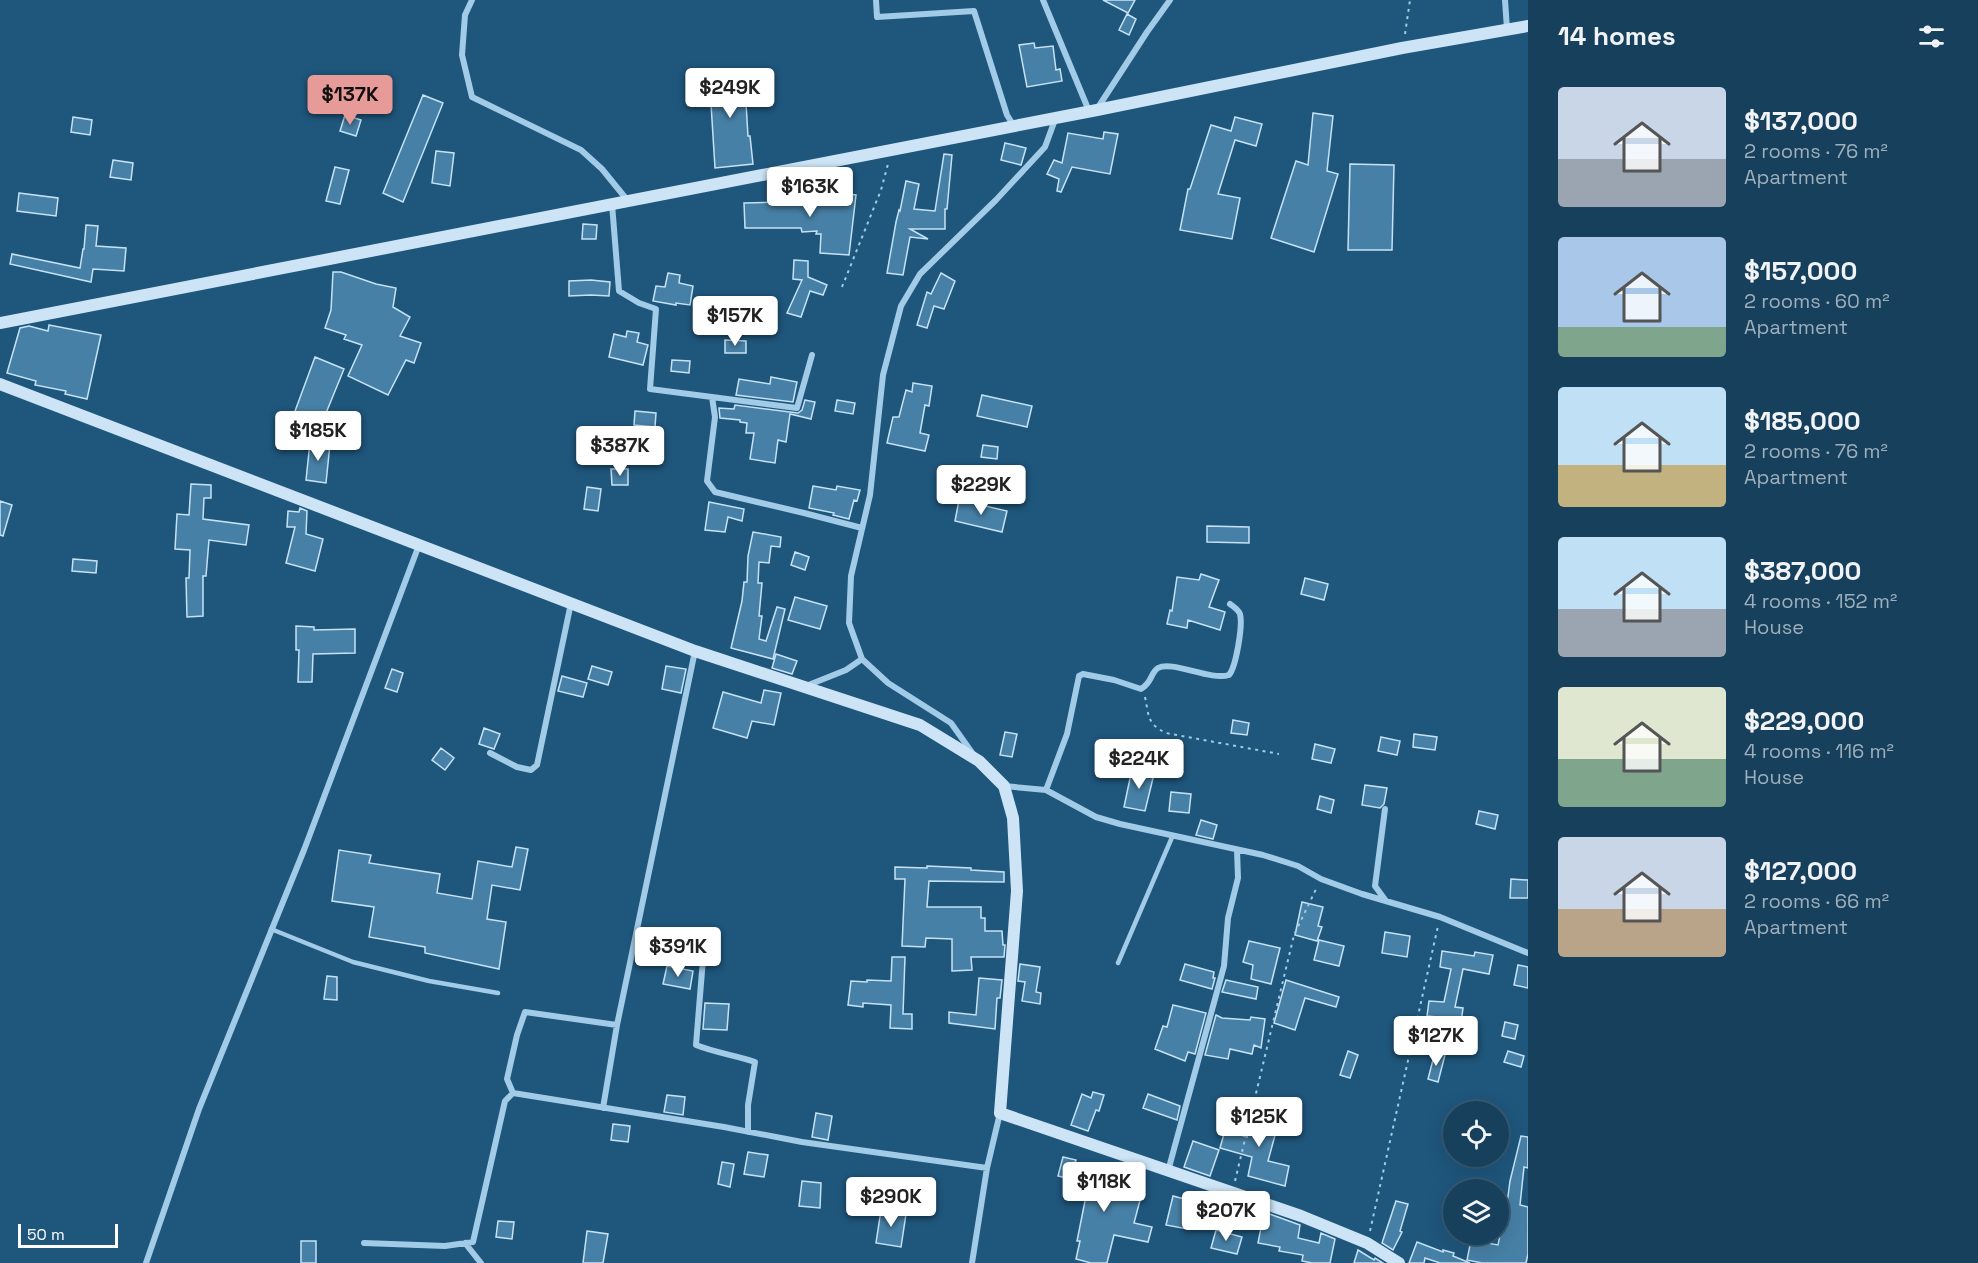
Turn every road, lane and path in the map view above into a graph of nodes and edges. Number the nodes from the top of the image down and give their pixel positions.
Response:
1 (472, 0) edge
2 (876, 0) edge
3 (1043, 0) edge
4 (1170, 0) edge
5 (1410, 0) edge
6 (1505, 0) edge
7 (1528, 26) edge
8 (1507, 30) junction
9 (1402, 48) junction
10 (1093, 110) junction
11 (1056, 117) junction
12 (1014, 126) junction
13 (892, 149) junction
14 (628, 201) junction
15 (612, 204) junction
16 (842, 287) dead end
17 (0, 323) edge
18 (812, 355) dead end
19 (0, 384) edge
20 (712, 397) junction
21 (862, 528) junction
22 (419, 545) junction
23 (571, 603) junction
24 (1230, 604) dead end
25 (695, 651) junction
26 (862, 659) junction
27 (806, 687) junction
28 (1141, 689) junction
29 (490, 753) dead end
30 (1279, 754) dead end
31 (979, 761) junction
32 (1004, 786) junction
33 (1046, 790) junction
34 (1385, 809) dead end
35 (1173, 835) junction
36 (1237, 850) junction
37 (1321, 879) junction
38 (1386, 902) junction
39 (1440, 917) junction
40 (272, 929) junction
41 (1528, 953) edge
42 (703, 959) dead end
43 (1118, 963) dead end
44 (498, 993) dead end
45 (617, 1025) junction
46 (513, 1093) junction
47 (603, 1108) junction
48 (1000, 1113) junction
49 (748, 1132) junction
50 (987, 1168) junction
51 (1168, 1171) junction
52 (1232, 1194) junction
53 (364, 1243) dead end
54 (1367, 1243) junction
55 (465, 1244) junction
56 (146, 1263) edge
57 (481, 1263) edge
58 (972, 1263) edge
59 (1399, 1263) edge

1 - 14 street
2 - 12 street
3 - 10 street
4 - 10 street
5 - 9 path
6 - 8 street
7 - 8 main road
8 - 9 main road
9 - 10 main road
10 - 11 main road
11 - 12 main road
11 - 21 street
12 - 13 main road
13 - 14 main road
13 - 16 path
14 - 15 main road
15 - 17 main road
15 - 20 street
18 - 20 street
19 - 22 main road
20 - 21 street
21 - 26 street
22 - 23 main road
22 - 40 street
23 - 25 main road
23 - 29 street
24 - 28 street
25 - 27 main road
25 - 45 street
26 - 27 street
26 - 31 street
27 - 31 main road
28 - 30 path
28 - 33 street
31 - 32 main road
32 - 33 street
32 - 48 main road
33 - 35 street
34 - 38 street
35 - 36 street
35 - 43 lane
36 - 37 street
36 - 51 street
37 - 38 street
37 - 52 path
38 - 39 street
39 - 41 street
39 - 54 path
40 - 44 lane
40 - 56 street
42 - 49 street
45 - 46 street
45 - 47 street
46 - 47 street
46 - 55 street
47 - 49 street
48 - 50 street
48 - 51 main road
49 - 50 street
50 - 58 street
51 - 52 main road
52 - 54 main road
53 - 55 street
54 - 59 main road
55 - 57 street

